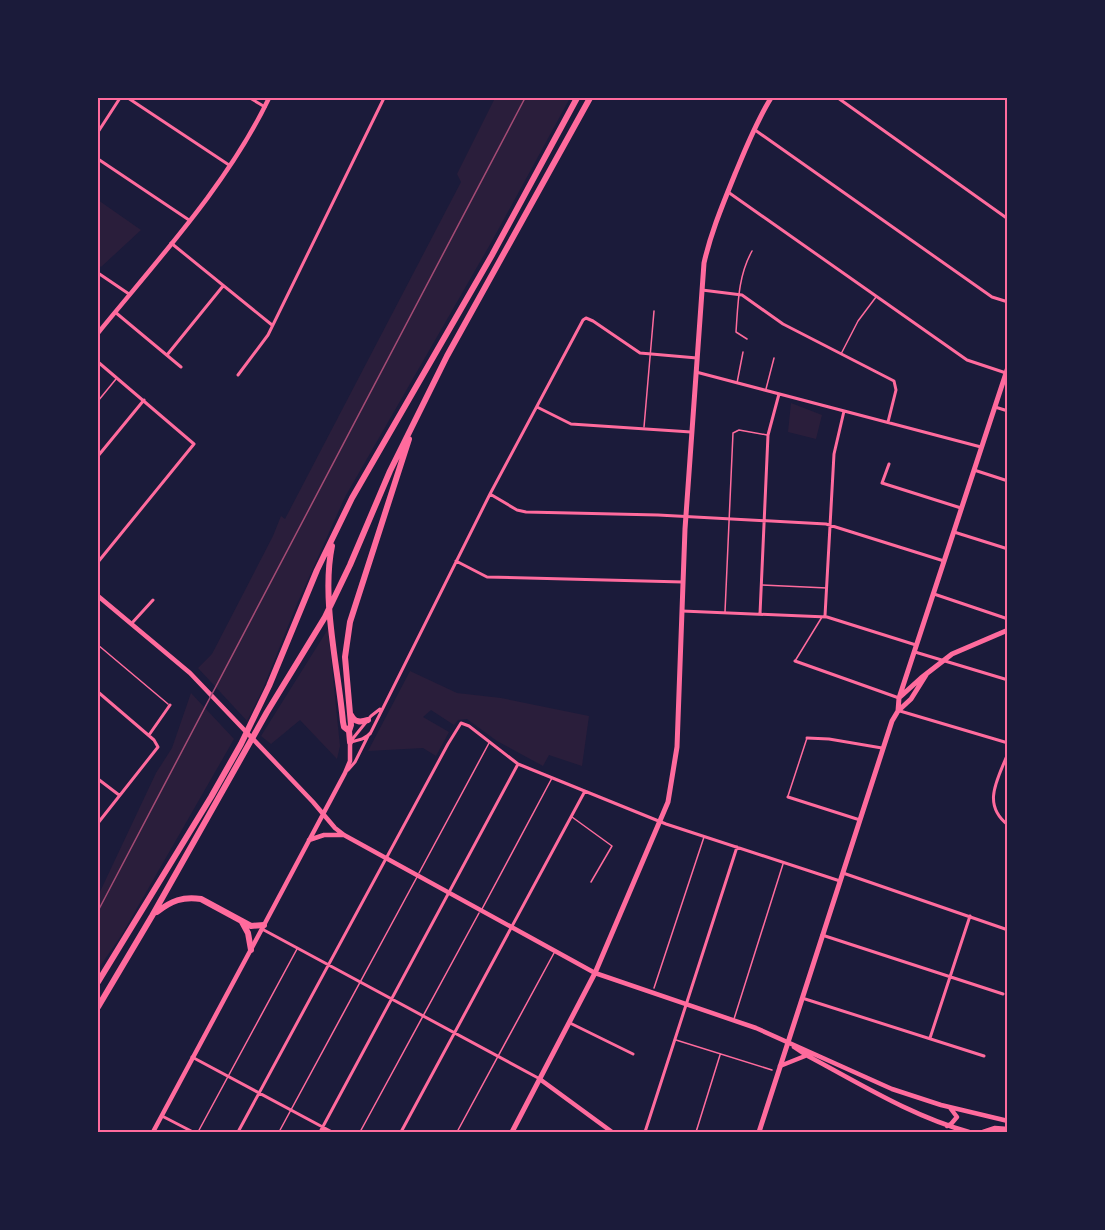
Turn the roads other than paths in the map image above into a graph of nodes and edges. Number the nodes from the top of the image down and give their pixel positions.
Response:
1 (120, 98) edge
2 (128, 98) edge
3 (250, 98) edge
4 (269, 98) edge
5 (384, 98) edge
6 (578, 98) edge
7 (590, 98) edge
8 (771, 98) edge
9 (838, 98) edge
10 (265, 107) junction
11 (754, 129) junction
12 (98, 132) edge
13 (98, 159) edge
14 (229, 165) junction
15 (728, 192) junction
16 (1008, 219) edge
17 (189, 220) junction
18 (171, 243) junction
19 (752, 252) dead end
20 (98, 273) edge
21 (223, 286) junction
22 (702, 290) junction
23 (129, 294) junction
24 (738, 294) junction
25 (877, 296) junction
26 (1008, 302) edge
27 (654, 311) dead end
28 (115, 312) junction
29 (272, 325) junction
30 (98, 333) edge
31 (747, 339) dead end
32 (743, 352) dead end
33 (651, 354) junction
34 (841, 354) junction
35 (167, 355) junction
36 (697, 358) junction
37 (774, 358) dead end
38 (98, 362) edge
39 (181, 367) dead end
40 (1006, 370) edge
41 (696, 372) junction
42 (238, 375) dead end
43 (116, 378) junction
44 (737, 383) junction
45 (765, 390) junction
46 (779, 394) junction
47 (144, 400) junction
48 (98, 401) edge
49 (995, 406) junction
50 (537, 407) junction
51 (844, 411) junction
52 (1008, 411) edge
53 (888, 422) junction
54 (412, 427) junction
55 (644, 429) junction
56 (691, 432) junction
57 (768, 435) junction
58 (981, 447) junction
59 (98, 456) edge
60 (889, 464) dead end
61 (974, 470) junction
62 (1008, 481) edge
63 (490, 494) junction
64 (962, 508) junction
65 (686, 516) junction
66 (730, 519) junction
67 (764, 521) junction
68 (830, 525) junction
69 (954, 532) junction
70 (333, 537) junction
71 (1008, 549) edge
72 (456, 561) junction
73 (945, 561) junction
74 (98, 562) edge
75 (683, 582) junction
76 (762, 585) junction
77 (827, 588) junction
78 (934, 594) junction
79 (98, 596) edge
80 (153, 600) dead end
81 (682, 611) junction
82 (725, 613) junction
83 (760, 614) junction
84 (824, 616) junction
85 (1008, 619) edge
86 (131, 624) junction
87 (1008, 630) edge
88 (98, 645) edge
89 (916, 649) junction
90 (944, 660) junction
91 (795, 661) joint
92 (926, 675) junction
93 (1008, 680) edge
94 (98, 692) edge
95 (899, 698) junction
96 (170, 705) joint
97 (381, 707) junction
98 (898, 711) junction
99 (350, 712) junction
100 (368, 720) junction
101 (349, 731) junction
102 (370, 734) junction
103 (148, 735) junction
104 (807, 738) joint
105 (350, 742) junction
106 (490, 742) junction
107 (1008, 743) edge
108 (884, 749) junction
109 (1007, 754) edge
110 (518, 764) junction
111 (345, 773) junction
112 (552, 777) junction
113 (98, 779) edge
114 (585, 791) junction
115 (119, 795) junction
116 (788, 797) joint
117 (322, 812) junction
118 (572, 816) junction
119 (860, 820) junction
120 (660, 822) junction
121 (98, 823) edge
122 (1008, 825) edge
123 (344, 835) junction
124 (704, 836) junction
125 (309, 840) junction
126 (737, 847) junction
127 (386, 858) junction
128 (784, 863) junction
129 (843, 873) junction
130 (418, 876) junction
131 (840, 881) junction
132 (591, 882) dead end
133 (449, 892) junction
134 (481, 910) junction
135 (152, 916) junction
136 (970, 916) junction
137 (241, 922) junction
138 (512, 926) junction
139 (263, 927) junction
140 (1008, 930) edge
141 (822, 935) junction
142 (120, 947) junction
143 (297, 948) junction
144 (251, 950) junction
145 (555, 950) junction
146 (329, 965) junction
147 (595, 973) junction
148 (950, 976) junction
149 (98, 978) edge
150 (98, 982) edge
151 (360, 982) junction
152 (654, 988) dead end
153 (1003, 994) dead end
154 (802, 998) junction
155 (392, 999) junction
156 (686, 1005) junction
157 (98, 1006) edge
158 (423, 1016) junction
159 (734, 1020) junction
160 (570, 1023) junction
161 (455, 1033) junction
162 (930, 1038) junction
163 (676, 1039) junction
164 (788, 1042) junction
165 (633, 1054) dead end
166 (720, 1054) junction
167 (498, 1056) junction
168 (806, 1056) junction
169 (984, 1056) dead end
170 (192, 1057) junction
171 (780, 1066) junction
172 (772, 1070) dead end
173 (228, 1077) junction
174 (541, 1080) junction
175 (892, 1089) junction
176 (260, 1093) junction
177 (888, 1100) junction
178 (949, 1107) junction
179 (291, 1111) junction
180 (162, 1116) junction
181 (1008, 1121) edge
182 (947, 1126) junction
183 (322, 1127) junction
184 (1008, 1129) edge
185 (153, 1132) edge
186 (193, 1132) edge
187 (198, 1132) edge
188 (238, 1132) edge
189 (279, 1132) edge
190 (320, 1132) edge
191 (332, 1132) edge
192 (360, 1132) edge
193 (401, 1132) edge
194 (457, 1132) edge
195 (512, 1132) edge
196 (612, 1132) edge
197 (645, 1132) edge
198 (696, 1132) edge
199 (759, 1132) edge
200 (969, 1132) edge
201 (982, 1132) edge

1 - 12 street
2 - 14 street
3 - 10 street
4 - 10 main road
5 - 29 street
6 - 70 highway
7 - 54 highway
8 - 11 main road
9 - 16 street
10 - 14 main road
11 - 15 main road
11 - 26 street
13 - 17 street
14 - 17 main road
15 - 22 main road
15 - 25 street
17 - 18 main road
18 - 21 street
18 - 23 main road
19 - 24 lane
20 - 23 street
21 - 29 street
21 - 35 street
22 - 24 street
22 - 36 main road
23 - 28 main road
24 - 31 lane
24 - 34 street
25 - 34 lane
25 - 40 street
27 - 33 lane
28 - 30 main road
28 - 35 street
29 - 42 street
32 - 44 lane
33 - 36 street
33 - 50 street
33 - 55 lane
34 - 53 street
35 - 39 street
36 - 41 main road
37 - 45 lane
38 - 43 street
40 - 49 main road
41 - 44 street
41 - 56 main road
43 - 47 street
43 - 48 lane
44 - 45 street
45 - 46 street
46 - 51 street
46 - 57 street
47 - 59 street
47 - 74 street
49 - 52 street
49 - 58 main road
50 - 55 street
50 - 63 street
51 - 53 street
51 - 68 street
53 - 58 street
54 - 99 highway
54 - 135 highway
55 - 56 street
56 - 65 main road
57 - 66 lane
57 - 67 street
58 - 61 main road
60 - 64 street
61 - 62 street
61 - 64 main road
63 - 65 street
63 - 72 street
64 - 69 main road
65 - 66 street
65 - 75 main road
66 - 67 street
66 - 82 lane
67 - 68 street
67 - 76 street
68 - 73 street
68 - 77 street
69 - 71 street
69 - 73 main road
70 - 101 highway
70 - 142 highway
72 - 75 street
72 - 97 street
73 - 78 main road
75 - 81 main road
76 - 77 lane
76 - 83 street
77 - 84 street
78 - 85 street
78 - 89 main road
79 - 86 main road
80 - 86 street
81 - 82 street
81 - 120 main road
82 - 83 street
83 - 84 street
84 - 89 street
84 - 91 lane
86 - 117 main road
87 - 90 main road
88 - 96 lane
89 - 90 street
89 - 95 main road
90 - 92 main road
90 - 93 street
91 - 95 street
92 - 95 main road
92 - 98 main road
94 - 103 street
95 - 98 main road
96 - 103 street
97 - 100 street
97 - 102 street
98 - 107 street
98 - 108 main road
99 - 100 highway
99 - 101 highway
100 - 105 street
101 - 105 highway
102 - 105 street
102 - 111 street
103 - 115 street
104 - 108 street
104 - 116 lane
105 - 111 main road
106 - 110 street
106 - 127 street
106 - 130 lane
108 - 119 main road
109 - 122 street
110 - 112 street
110 - 133 street
111 - 117 main road
112 - 114 street
112 - 134 lane
113 - 115 street
114 - 118 street
114 - 120 street
115 - 121 street
116 - 119 street
117 - 123 main road
117 - 125 main road
118 - 132 lane
118 - 138 street
119 - 129 main road
120 - 124 street
120 - 147 main road
123 - 125 main road
123 - 127 main road
124 - 126 street
124 - 152 lane
125 - 139 main road
126 - 128 street
126 - 156 street
127 - 130 main road
127 - 146 street
128 - 131 street
128 - 159 lane
129 - 131 main road
129 - 136 street
130 - 133 main road
130 - 151 lane
131 - 141 main road
133 - 134 main road
133 - 155 street
134 - 138 main road
134 - 158 lane
135 - 137 highway
135 - 157 highway
136 - 140 street
136 - 148 street
137 - 139 highway
137 - 144 highway
138 - 145 main road
138 - 161 street
139 - 143 street
139 - 144 main road
141 - 148 street
141 - 154 main road
142 - 149 highway
142 - 150 highway
143 - 146 street
143 - 173 lane
144 - 170 main road
145 - 147 main road
145 - 167 lane
146 - 151 street
146 - 176 street
147 - 156 main road
147 - 160 main road
148 - 153 street
148 - 162 street
151 - 155 street
151 - 179 lane
154 - 162 street
154 - 164 main road
155 - 158 street
155 - 183 street
156 - 159 main road
156 - 163 street
158 - 161 street
158 - 192 lane
159 - 164 main road
160 - 165 street
160 - 174 main road
161 - 167 street
161 - 193 street
162 - 169 street
163 - 166 lane
163 - 197 street
164 - 168 main road
164 - 171 main road
164 - 175 main road
166 - 172 lane
166 - 198 lane
167 - 174 street
167 - 194 lane
168 - 171 main road
168 - 177 main road
170 - 173 street
170 - 180 main road
171 - 199 main road
173 - 176 street
173 - 187 lane
174 - 195 main road
174 - 196 main road
175 - 177 main road
175 - 178 main road
176 - 179 street
176 - 188 street
177 - 182 main road
178 - 181 main road
178 - 182 main road
179 - 183 street
179 - 189 lane
180 - 185 main road
180 - 186 street
182 - 200 main road
183 - 190 street
183 - 191 street
184 - 201 main road

